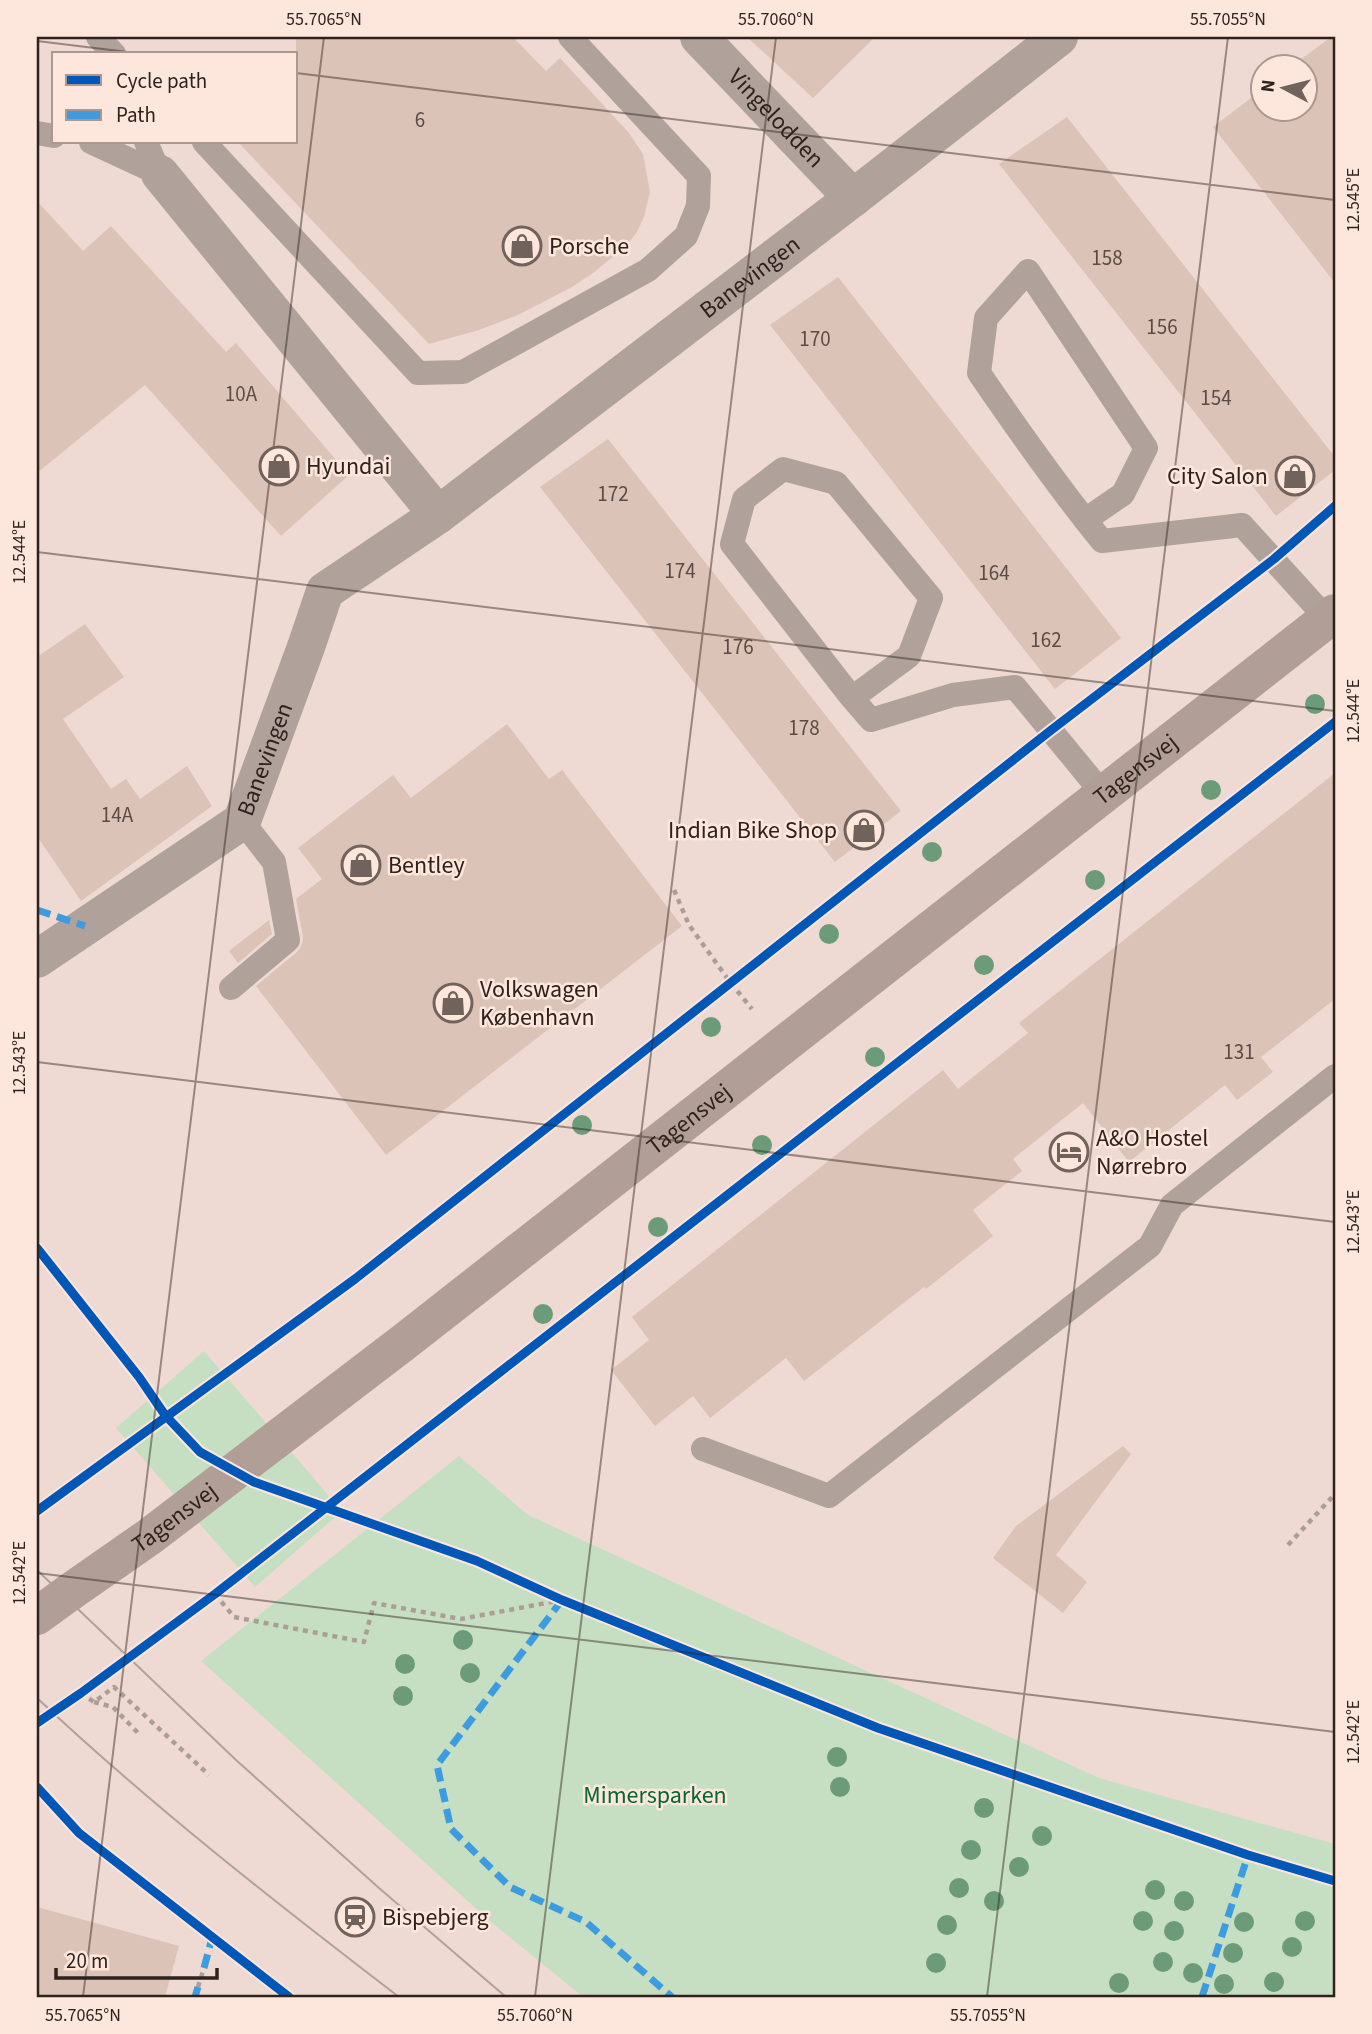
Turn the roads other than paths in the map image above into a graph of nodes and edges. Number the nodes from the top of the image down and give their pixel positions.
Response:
1 (98, 37) edge
2 (570, 37) edge
3 (699, 37) edge
4 (1059, 37) edge
5 (112, 52) edge
6 (99, 144) edge
7 (206, 144) edge
8 (153, 158) edge
9 (853, 198) junction
10 (438, 515) junction
11 (1085, 520) junction
12 (1331, 617) edge
13 (852, 698) junction
14 (1104, 795) junction
15 (242, 821) junction
16 (37, 959) edge
17 (231, 988) dead end
18 (1335, 1076) edge
19 (703, 1448) dead end
20 (37, 1616) edge

1 - 5 lane
2 - 7 lane
3 - 9 street, Vingelodden
4 - 9 street, Banevingen
6 - 8 lane
8 - 10 street
9 - 10 street, Banevingen
10 - 15 street, Banevingen
11 - 11 lane
11 - 12 lane
12 - 14 street, Tagensvej
13 - 13 lane
13 - 14 lane
14 - 20 street, Tagensvej, bridge
15 - 16 street, Banevingen
15 - 17 lane
18 - 19 lane

